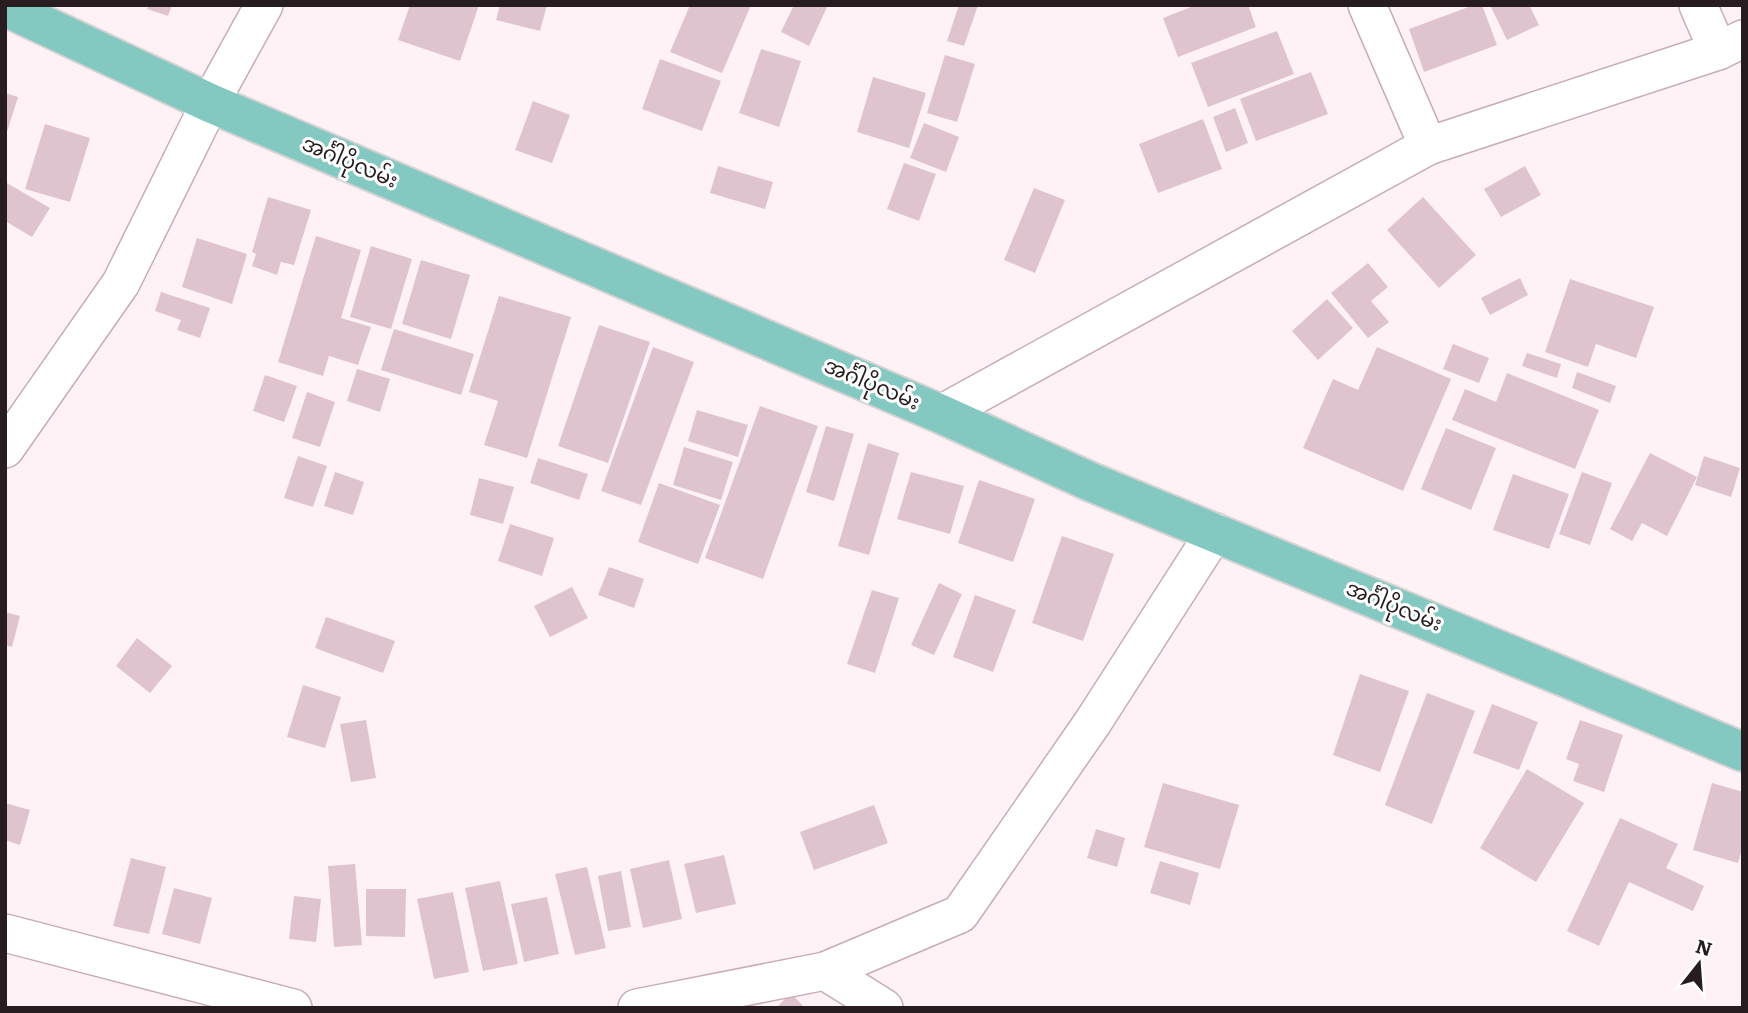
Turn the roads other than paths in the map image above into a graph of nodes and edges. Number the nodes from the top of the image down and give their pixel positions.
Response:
1 (264, 5) edge
2 (1367, 5) edge
3 (1698, 5) edge
4 (5, 7) edge
5 (1731, 45) edge
6 (210, 103) junction
7 (1427, 146) junction
8 (941, 414) junction
9 (5, 449) edge
10 (1215, 532) junction
11 (1743, 752) edge
12 (5, 933) edge
13 (825, 971) junction
14 (293, 1008) edge
15 (637, 1008) edge
16 (884, 1008) edge

1 - 6 street
2 - 7 street
3 - 5 street
4 - 6 main road, အင်္ဂါပိုလမ်း
5 - 7 street
6 - 8 main road, အင်္ဂါပိုလမ်း
6 - 9 street
7 - 8 street
8 - 10 main road, အင်္ဂါပိုလမ်း
10 - 11 main road, အင်္ဂါပိုလမ်း
10 - 13 street
12 - 14 street
13 - 15 street
13 - 16 street

